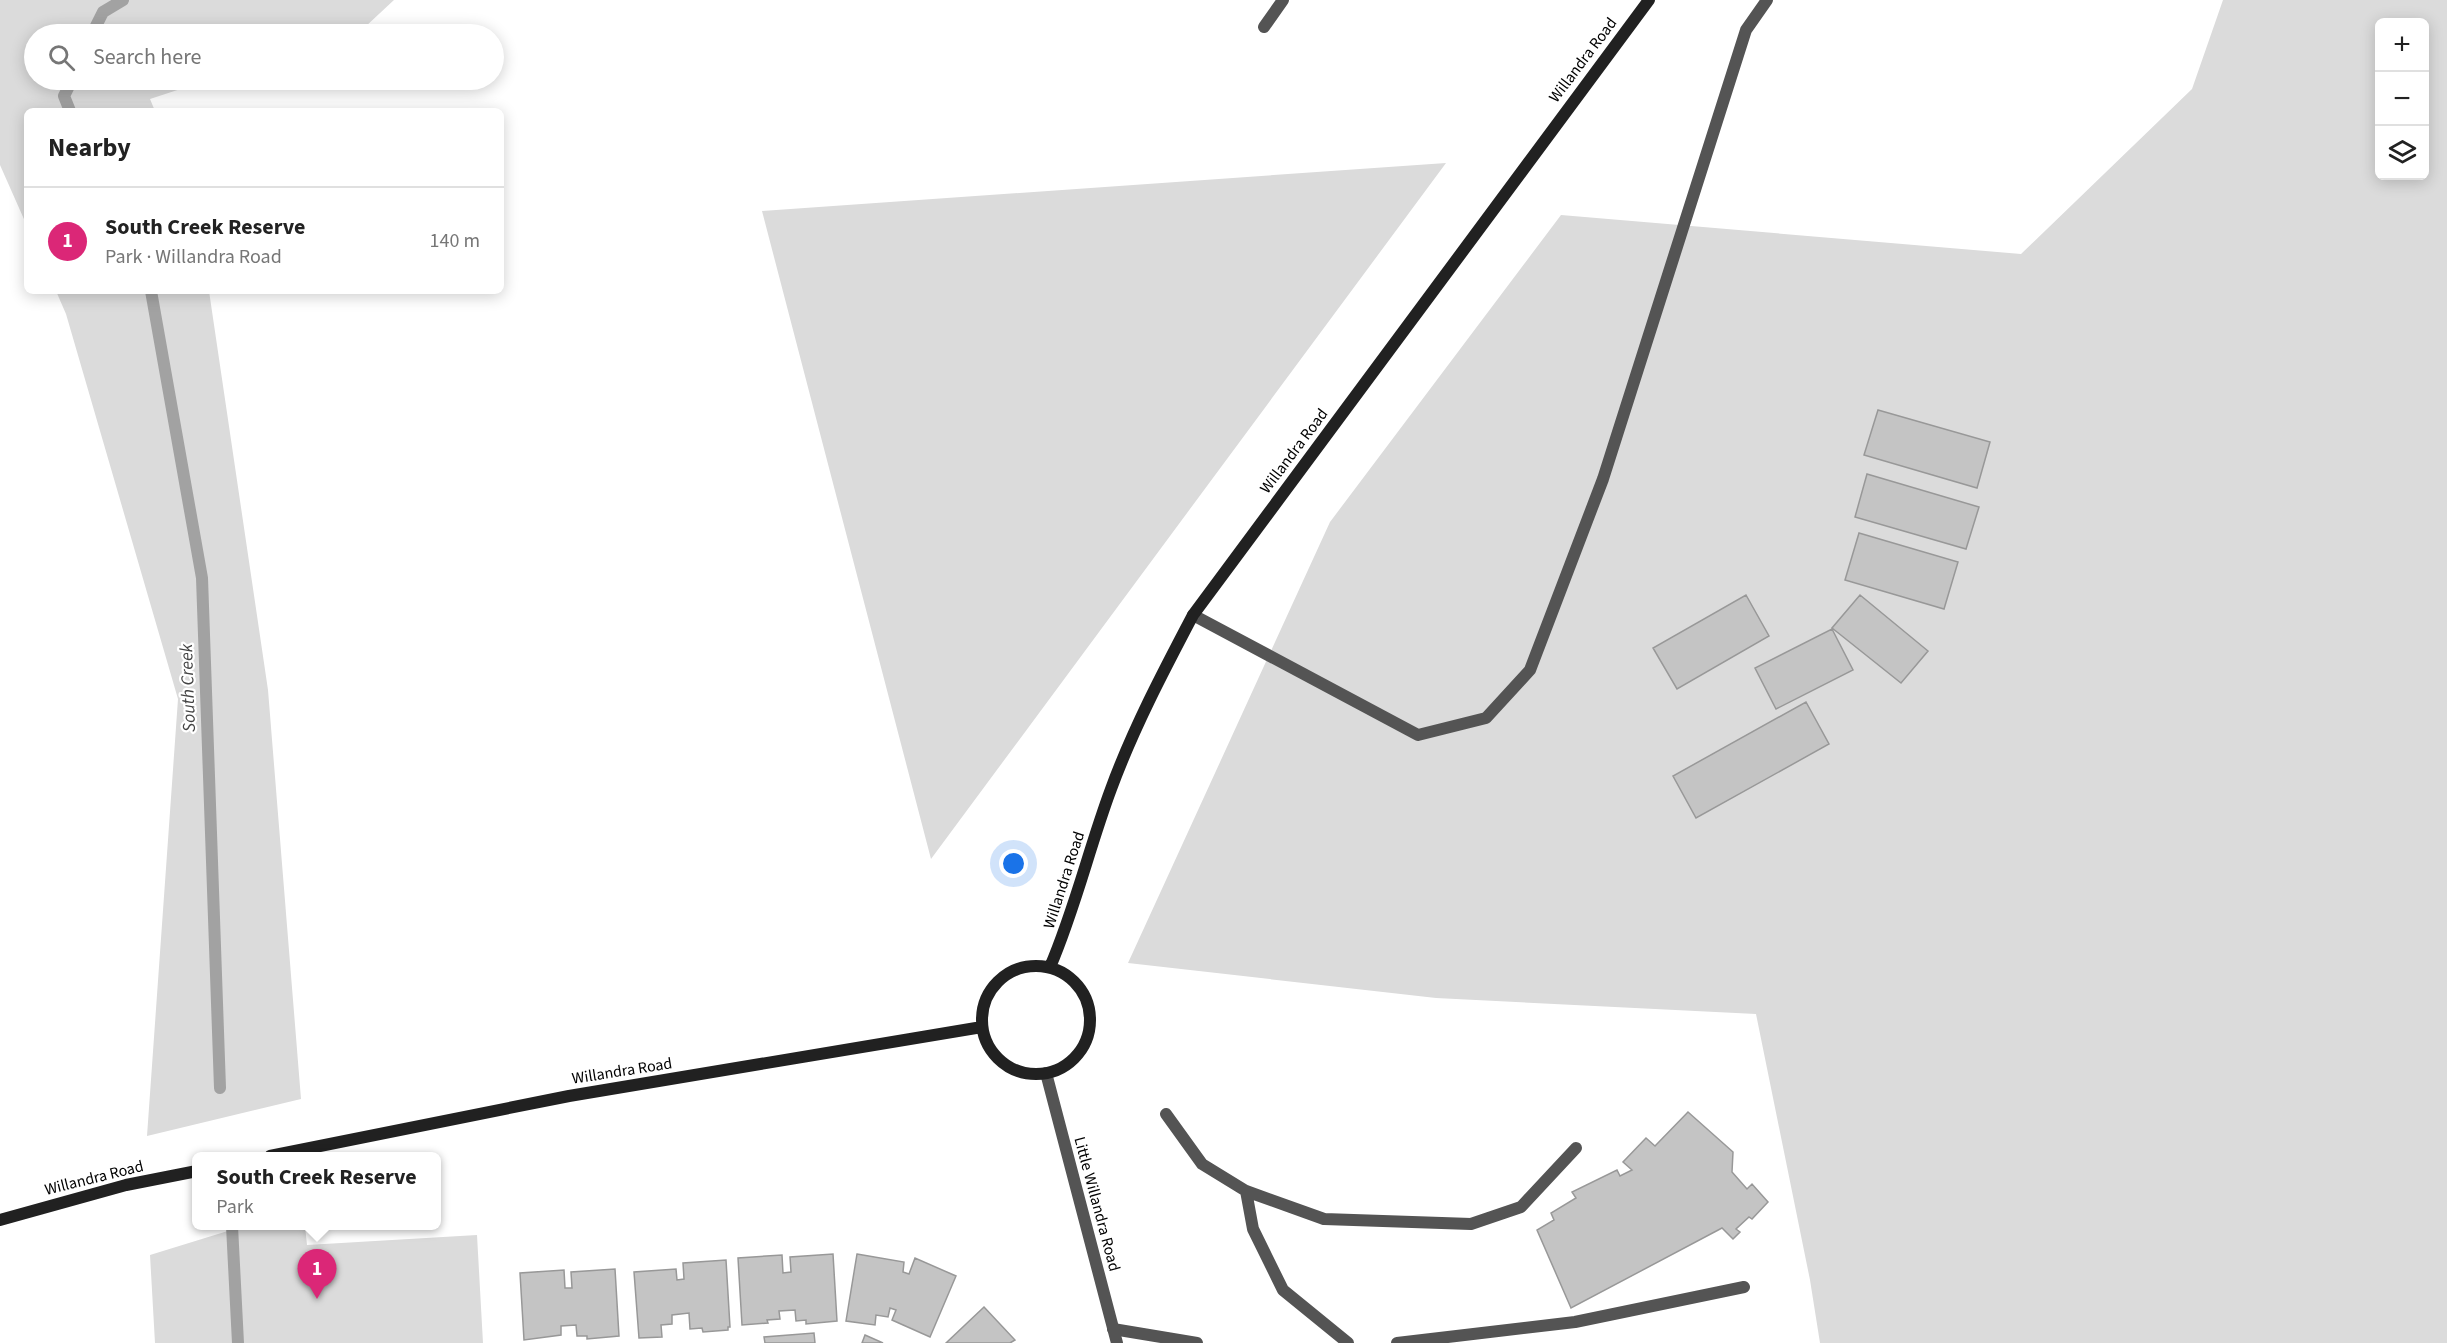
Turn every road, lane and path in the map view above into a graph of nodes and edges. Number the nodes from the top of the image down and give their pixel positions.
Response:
1 (1283, 0) edge
2 (1648, 0) edge
3 (1767, 0) edge
4 (1264, 27) dead end
5 (1193, 615) junction
6 (1050, 967) junction
7 (982, 1027) junction
8 (1046, 1073) junction
9 (1166, 1114) dead end
10 (1576, 1148) dead end
11 (290, 1152) edge
12 (192, 1172) edge
13 (1246, 1191) junction
14 (0, 1220) edge
15 (1744, 1287) dead end
16 (1113, 1329) junction
17 (1117, 1343) edge
18 (1197, 1343) edge
19 (1348, 1343) edge
20 (1397, 1343) edge

1 - 4 street
2 - 5 main road, Willandra Road
3 - 5 street
5 - 6 main road, Willandra Road
6 - 7 main road
6 - 8 main road
7 - 8 main road
7 - 11 main road, Willandra Road
8 - 16 street, Little Willandra Road
9 - 13 street
10 - 13 street
12 - 14 main road, Willandra Road
13 - 19 street
15 - 20 street
16 - 17 street, Little Willandra Road
16 - 18 street

